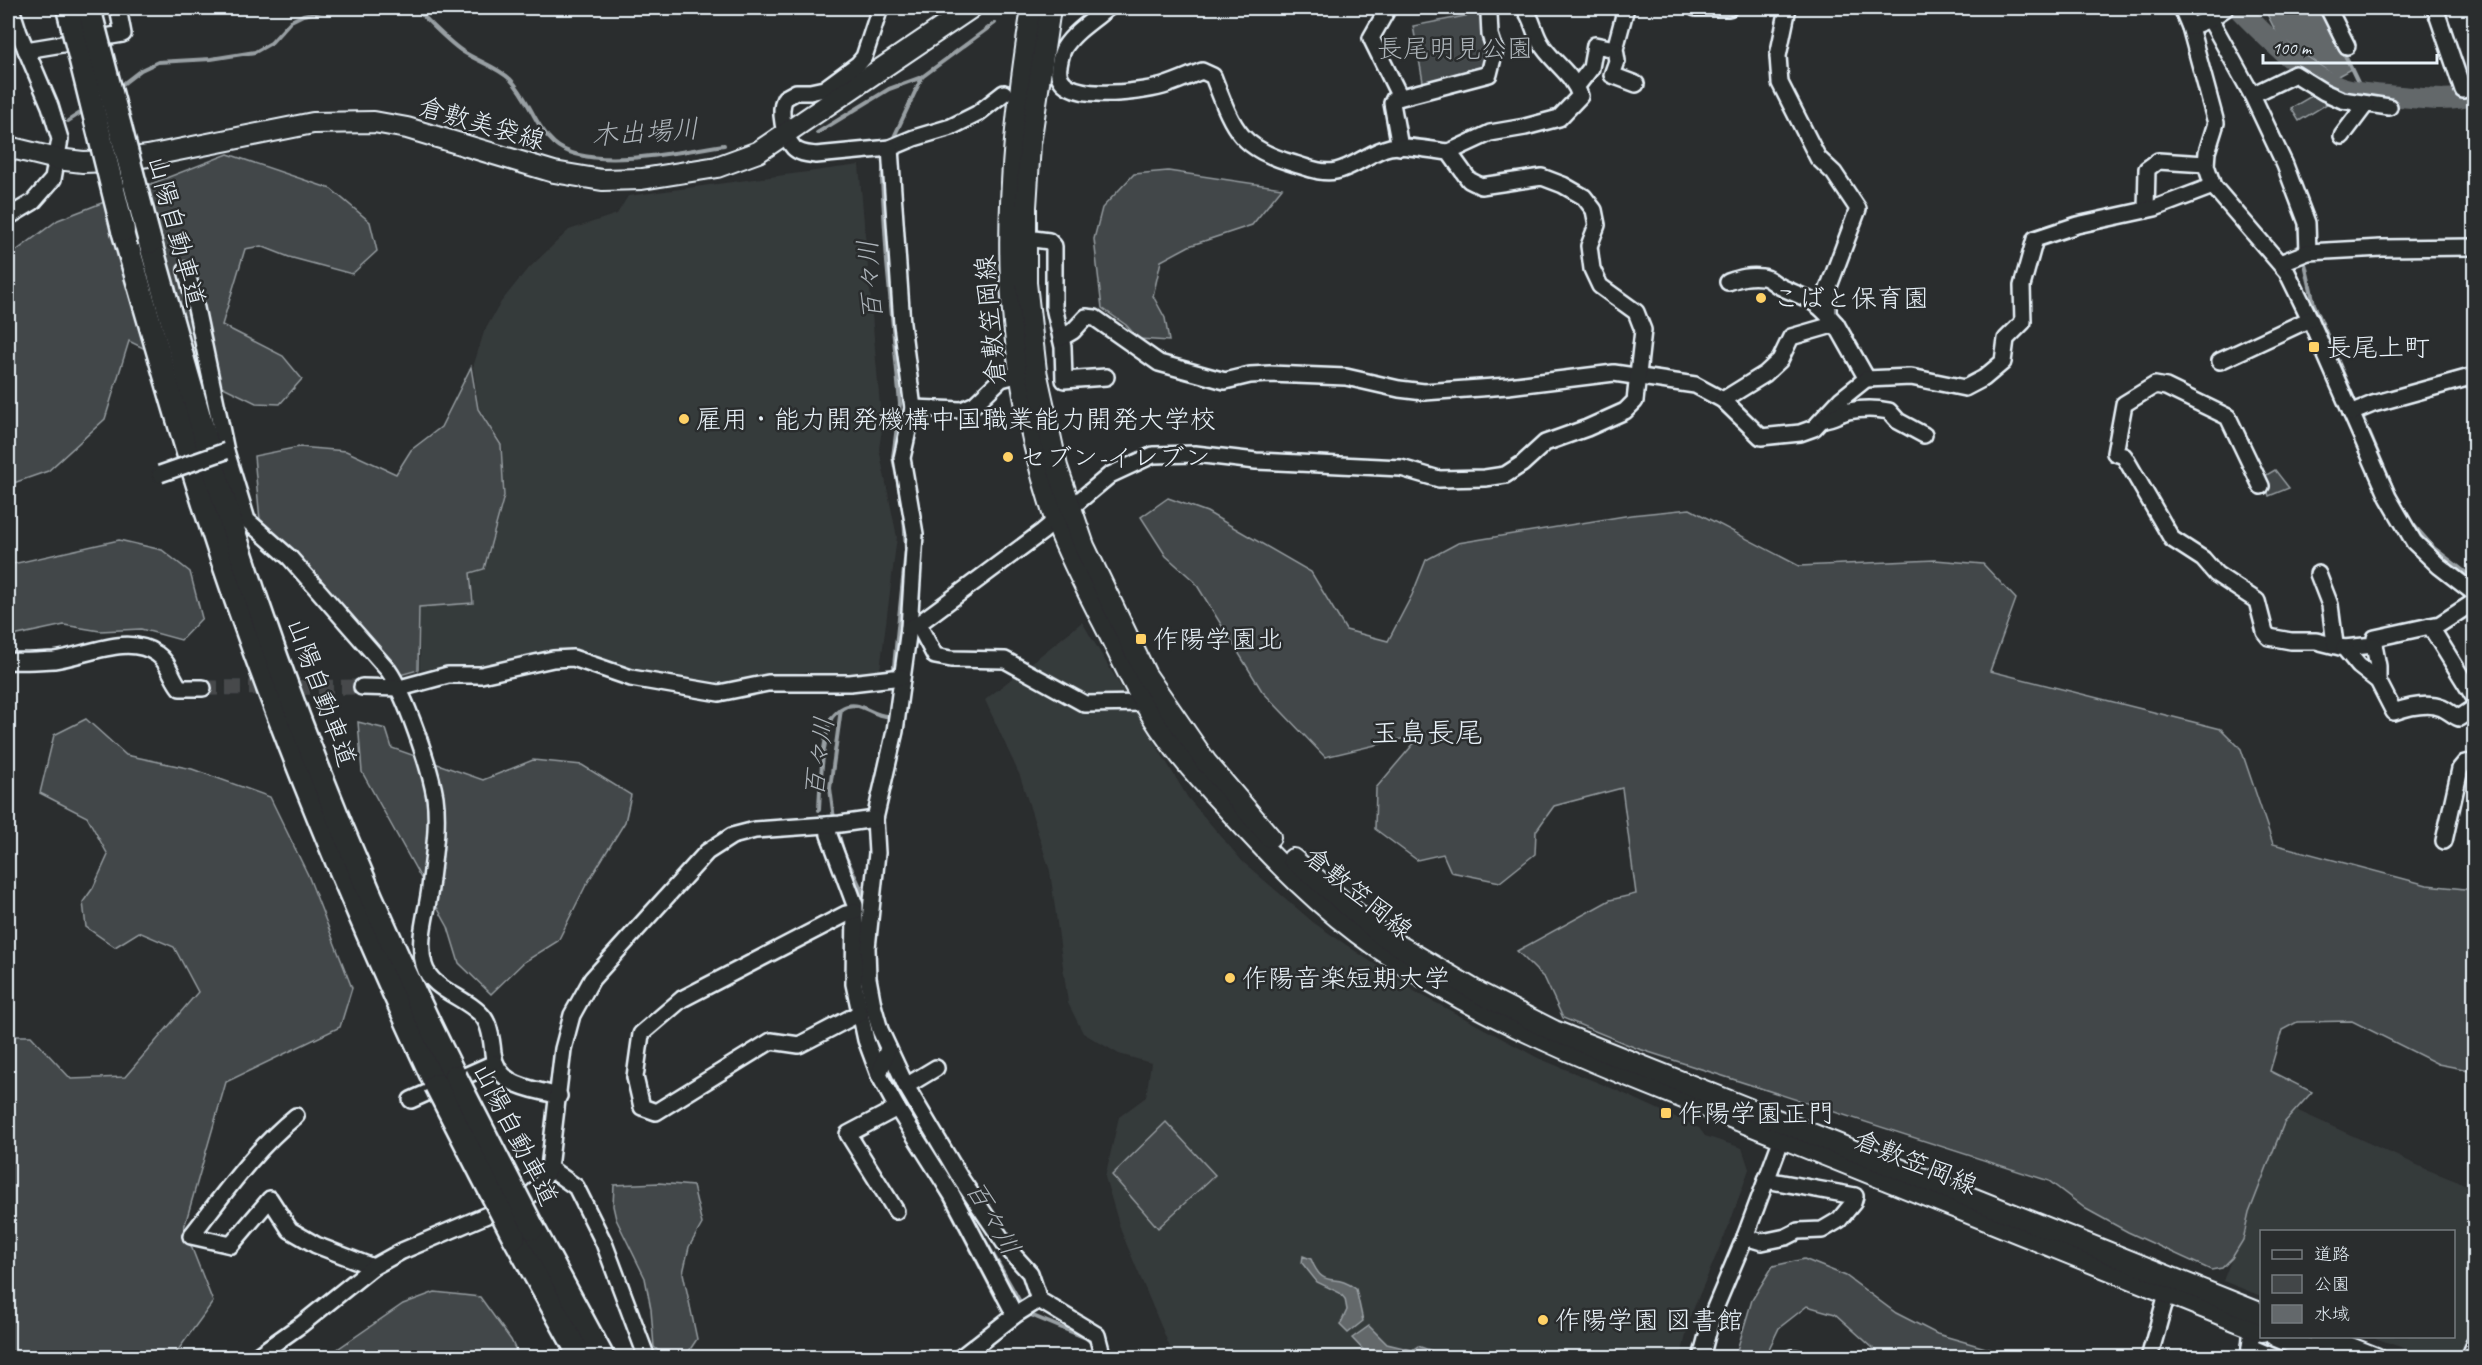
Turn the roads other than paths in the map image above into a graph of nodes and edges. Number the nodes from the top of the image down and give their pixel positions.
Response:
1 (11, 8) edge
2 (68, 8) edge
3 (89, 8) edge
4 (100, 8) edge
5 (118, 8) edge
6 (880, 8) edge
7 (971, 8) edge
8 (1032, 8) edge
9 (1050, 8) edge
10 (1108, 8) edge
11 (1388, 8) edge
12 (1524, 8) edge
13 (1626, 8) edge
14 (1695, 8) edge
15 (1729, 8) edge
16 (1788, 8) edge
17 (2182, 8) edge
18 (2226, 8) edge
19 (2328, 8) edge
20 (2434, 8) edge
21 (1489, 14) dead end
22 (2203, 21) junction
23 (2347, 46) dead end
24 (1616, 49) junction
25 (26, 50) junction
26 (104, 68) junction
27 (1636, 84) dead end
28 (1577, 86) junction
29 (2463, 90) dead end
30 (1004, 93) dead end
31 (2253, 95) junction
32 (1400, 97) junction
33 (2366, 104) junction
34 (2389, 107) dead end
35 (788, 134) junction
36 (2342, 136) dead end
37 (8, 147) edge
38 (1400, 147) junction
39 (890, 148) junction
40 (1449, 152) junction
41 (57, 159) junction
42 (2206, 164) junction
43 (2213, 186) junction
44 (2146, 210) junction
45 (8, 217) edge
46 (1026, 238) junction
47 (2475, 247) edge
48 (2303, 253) junction
49 (2280, 263) junction
50 (186, 270) dead end
51 (1728, 282) dead end
52 (2310, 319) junction
53 (1832, 320) junction
54 (1061, 338) junction
55 (2220, 361) dead end
56 (1020, 374) junction
57 (1106, 376) dead end
58 (1638, 376) junction
59 (2475, 376) edge
60 (1867, 379) junction
61 (1723, 400) junction
62 (913, 408) junction
63 (2357, 411) junction
64 (1824, 419) junction
65 (1924, 435) dead end
66 (226, 451) junction
67 (160, 474) dead end
68 (2262, 486) dead end
69 (1063, 514) junction
70 (2318, 574) dead end
71 (2475, 593) edge
72 (2475, 602) edge
73 (914, 626) junction
74 (2430, 626) junction
75 (2374, 645) junction
76 (2339, 646) junction
77 (8, 662) edge
78 (899, 677) junction
79 (2378, 681) junction
80 (362, 687) tunnel mouth
81 (203, 688) tunnel mouth
82 (400, 688) junction
83 (2475, 697) edge
84 (1144, 703) junction
85 (2475, 708) edge
86 (2475, 762) edge
87 (875, 819) junction
88 (833, 825) junction
89 (2444, 841) dead end
90 (858, 909) junction
91 (856, 1015) junction
92 (888, 1049) junction
93 (494, 1063) junction
94 (936, 1068) dead end
95 (880, 1072) junction
96 (446, 1081) junction
97 (906, 1086) junction
98 (559, 1096) junction
99 (411, 1100) dead end
100 (893, 1110) junction
101 (296, 1116) dead end
102 (1784, 1131) junction
103 (549, 1168) junction
104 (961, 1179) junction
105 (1766, 1180) junction
106 (946, 1186) junction
107 (896, 1210) dead end
108 (523, 1233) junction
109 (1745, 1237) junction
110 (374, 1267) junction
111 (2169, 1286) junction
112 (1025, 1309) junction
113 (2258, 1324) edge
114 (2281, 1338) edge
115 (2325, 1338) edge
116 (2475, 1344) edge
117 (2250, 1352) edge
118 (254, 1358) edge
119 (581, 1358) edge
120 (603, 1358) edge
121 (647, 1358) edge
122 (960, 1358) edge
123 (1104, 1358) edge
124 (1701, 1358) edge
125 (2149, 1358) edge
126 (2276, 1358) edge
127 (2330, 1358) edge
128 (2376, 1358) edge
129 (2468, 1358) edge

1 - 25 street
2 - 96 highway, 山陽自動車道, bridge
3 - 26 highway, 山陽自動車道, bridge
4 - 26 highway, bridge
5 - 25 street
6 - 35 street
7 - 35 main road, 倉敷美袋線
8 - 56 main road, 倉敷笠岡線
9 - 46 main road, 倉敷笠岡線
10 - 38 street
11 - 32 street
12 - 28 street
13 - 24 street
14 - 15 street
16 - 53 street
17 - 22 street
18 - 22 street
19 - 23 street
20 - 29 street
21 - 32 street
22 - 31 street
22 - 42 street
24 - 27 street
24 - 28 street
25 - 41 street
26 - 96 highway, 山陽自動車道, bridge
28 - 40 street
30 - 39 street
31 - 33 street
31 - 48 street
32 - 38 street
33 - 34 street
33 - 36 street
35 - 39 street
35 - 41 main road, 倉敷美袋線
37 - 41 main road, 倉敷美袋線
38 - 40 street
39 - 62 street
40 - 58 street
41 - 45 street
42 - 43 street
42 - 44 street
43 - 44 street
43 - 49 street
44 - 60 street
46 - 54 street
46 - 69 main road, 倉敷笠岡線
47 - 48 street
48 - 49 street
49 - 52 street
50 - 66 street
51 - 53 street
52 - 55 street
52 - 63 street
53 - 60 street
53 - 61 street
54 - 57 street
54 - 58 street
56 - 62 street
56 - 69 main road, 倉敷笠岡線
58 - 61 street
58 - 69 street
59 - 63 street
60 - 64 street
61 - 64 street
62 - 73 street
63 - 71 street
64 - 65 street
66 - 67 street, bridge
66 - 82 street
68 - 76 street
69 - 73 street
69 - 84 main road, 倉敷笠岡線
69 - 102 main road, 倉敷笠岡線
70 - 76 street
72 - 74 street
73 - 78 street
73 - 84 street
74 - 75 street
74 - 83 street
75 - 76 street
75 - 79 street
76 - 79 street
77 - 81 street
78 - 82 street
78 - 87 street
79 - 85 street
80 - 82 street
82 - 93 street
84 - 102 main road, 倉敷笠岡線
86 - 89 street
87 - 88 street
87 - 90 street
88 - 90 street
88 - 98 street
90 - 91 street
90 - 91 street
90 - 92 street
91 - 95 street
92 - 95 street
92 - 97 street
93 - 98 street
93 - 99 street
94 - 97 street
95 - 100 street
96 - 108 highway, 山陽自動車道, bridge
97 - 104 street
98 - 103 street
100 - 106 street
100 - 107 street
101 - 110 street
102 - 105 street
102 - 111 main road, 倉敷笠岡線
103 - 110 street
103 - 121 street
104 - 106 street
104 - 112 street
105 - 109 street
105 - 109 street
106 - 112 street
108 - 119 highway, 山陽自動車道
108 - 120 highway, 山陽自動車道
109 - 124 street
110 - 118 street
111 - 113 main road, 倉敷笠岡線
111 - 125 street
112 - 122 street
112 - 123 street
113 - 117 street
114 - 127 main road
115 - 128 main road
116 - 129 street
117 - 126 street

